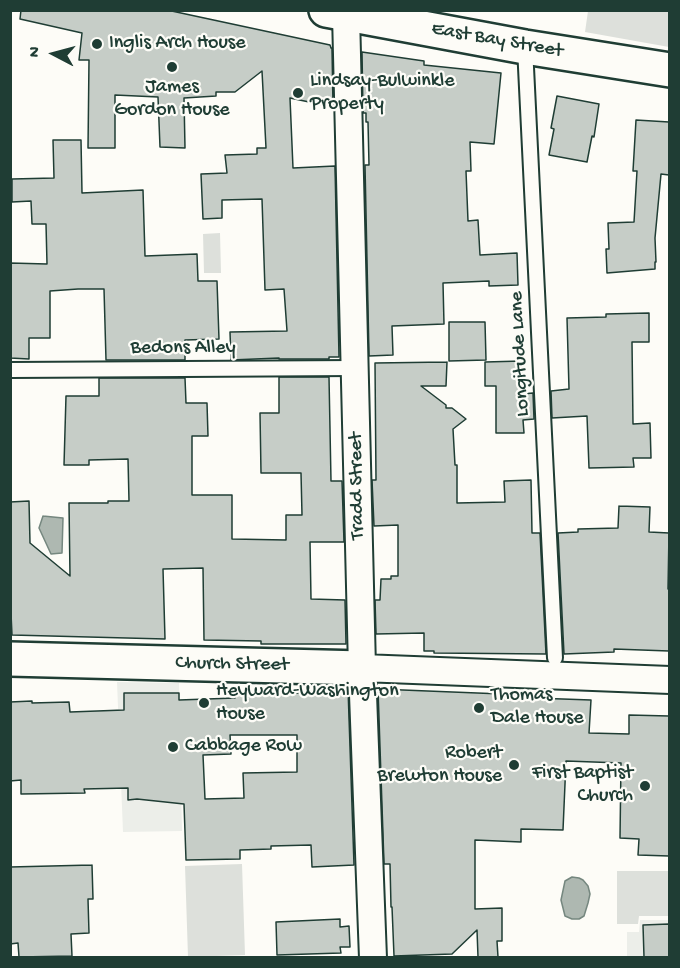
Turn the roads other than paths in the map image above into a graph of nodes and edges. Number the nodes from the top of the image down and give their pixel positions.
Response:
1 (336, 12) edge
2 (525, 47) junction
3 (669, 70) edge
4 (355, 368) junction
5 (10, 370) edge
6 (555, 658) dead end
7 (10, 659) edge
8 (362, 668) junction
9 (669, 680) edge
10 (373, 957) edge

1 - 2 street, East Bay Street
1 - 4 street, Tradd Street
2 - 3 street, East Bay Street
2 - 6 lane, Longitude Lane
4 - 5 lane, Bedons Alley
4 - 8 street, Tradd Street
7 - 8 street, Church Street
8 - 9 street, Church Street
8 - 10 street, Tradd Street

